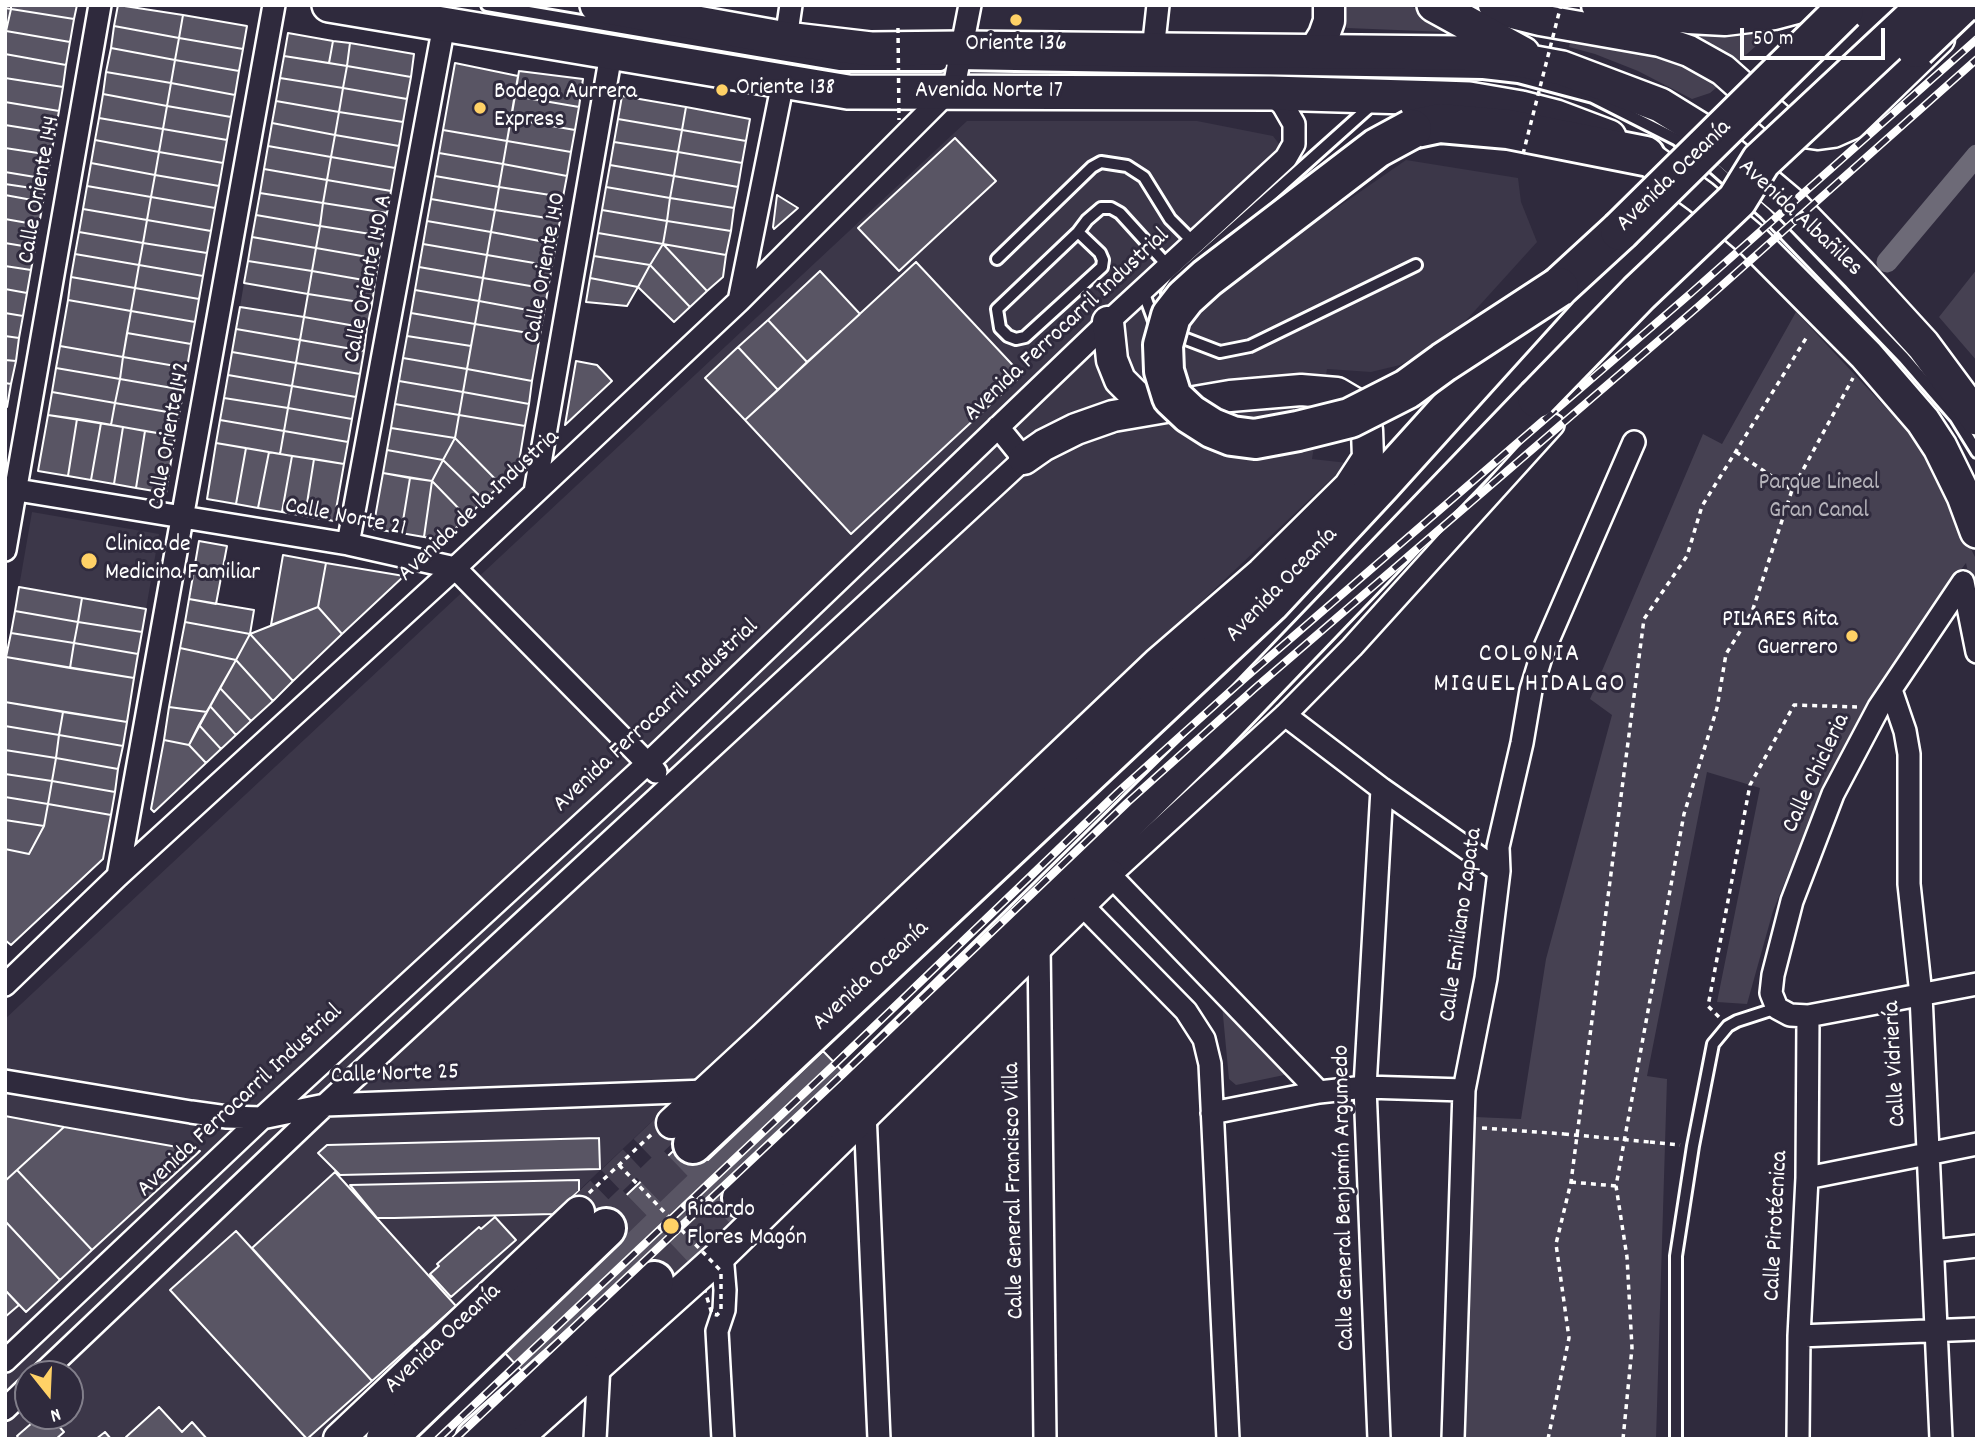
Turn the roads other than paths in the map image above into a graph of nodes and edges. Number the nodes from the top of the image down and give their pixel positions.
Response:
1 (100, 5) edge
2 (274, 5) edge
3 (330, 5) edge
4 (386, 5) edge
5 (487, 5) edge
6 (791, 5) edge
7 (970, 5) edge
8 (1158, 5) edge
9 (1329, 5) edge
10 (1434, 5) edge
11 (1494, 5) edge
12 (1808, 5) edge
13 (1850, 5) edge
14 (1928, 5) edge
15 (1946, 5) edge
16 (1962, 5) edge
17 (1975, 5) edge
18 (609, 6) edge
19 (1600, 6) edge
20 (444, 25) junction
21 (786, 38) junction
22 (1907, 42) dead end
23 (1153, 51) junction
24 (1314, 53) junction
25 (611, 54) junction
26 (1538, 62) junction
27 (956, 72) junction
28 (783, 82) junction
29 (1271, 93) junction
30 (1384, 95) junction
31 (1838, 105) dead end
32 (1774, 115) junction
33 (1616, 129) dead end
34 (1662, 160) junction
35 (1737, 200) junction
36 (1078, 232) junction
37 (1194, 243) junction
38 (1793, 249) junction
39 (997, 259) dead end
40 (1416, 265) dead end
41 (1169, 267) junction
42 (1559, 287) junction
43 (1143, 291) junction
44 (739, 301) junction
45 (1108, 322) junction
46 (1162, 330) junction
47 (1894, 360) junction
48 (1165, 407) junction
49 (1545, 411) junction
50 (1977, 418) edge
51 (998, 427) junction
52 (1634, 442) dead end
53 (1977, 452) edge
54 (1024, 459) junction
55 (1961, 463) dead end
56 (10, 489) edge
57 (535, 492) junction
58 (1977, 501) edge
59 (183, 517) junction
60 (1977, 531) edge
61 (348, 544) junction
62 (5, 550) edge
63 (455, 568) junction
64 (1977, 652) edge
65 (1885, 699) junction
66 (1285, 715) junction
67 (1206, 743) junction
68 (648, 763) junction
69 (670, 786) junction
70 (1382, 789) junction
71 (1499, 870) junction
72 (1110, 875) junction
73 (118, 876) junction
74 (1080, 904) junction
75 (1040, 943) junction
76 (1977, 984) edge
77 (5, 985) edge
78 (1921, 995) junction
79 (843, 1003) junction
80 (1777, 1008) junction
81 (1808, 1016) junction
82 (765, 1037) junction
83 (5, 1081) edge
84 (1365, 1087) junction
85 (1464, 1090) junction
86 (706, 1091) junction
87 (1319, 1091) junction
88 (325, 1105) junction
89 (866, 1111) junction
90 (1212, 1114) junction
91 (262, 1118) junction
92 (674, 1132) joint
93 (1977, 1144) edge
94 (1928, 1154) junction
95 (1807, 1178) junction
96 (742, 1198) tunnel mouth
97 (590, 1213) joint
98 (1977, 1246) edge
99 (1933, 1251) junction
100 (722, 1254) junction
101 (654, 1282) tunnel mouth
102 (1977, 1329) edge
103 (1937, 1331) junction
104 (1799, 1336) junction
105 (57, 1360) edge
106 (5, 1361) edge
107 (598, 1365) junction
108 (339, 1439) edge
109 (386, 1439) edge
110 (476, 1439) edge
111 (516, 1439) edge
112 (595, 1439) edge
113 (723, 1439) edge
114 (880, 1439) edge
115 (1045, 1439) edge
116 (1228, 1439) edge
117 (1380, 1439) edge
118 (1454, 1439) edge
119 (1676, 1439) edge
120 (1798, 1439) edge
121 (1941, 1439) edge

1 - 56 street, Calle Oriente 144
2 - 59 street, Calle Oriente 142
3 - 20 main road, Avenida Norte 17
4 - 27 lane
5 - 27 lane
6 - 21 street
7 - 27 street
8 - 23 street
9 - 24 main road
10 - 26 main road
11 - 32 main road
12 - 19 main road
13 - 42 highway, Avenida Oceanía, bridge
14 - 35 highway, bridge
15 - 22 lane
16 - 35 highway, bridge
17 - 32 main road
18 - 21 main road, Avenida Norte 17
20 - 25 main road, Avenida Norte 17
20 - 61 street, Calle Oriente 140 A
21 - 27 main road, Avenida Norte 17
23 - 24 main road, Avenida Norte 17
23 - 27 main road, Avenida Norte 17
24 - 26 main road, Avenida Norte 17
25 - 28 main road, Avenida Norte 17
25 - 57 street, Calle Oriente 140
26 - 38 main road, Avenida Albañiles
27 - 28 main road, Avenida Norte 17
27 - 29 main road, Avenida Norte 17
27 - 33 lane
27 - 38 lane
27 - 44 street, Avenida de la Industria
28 - 44 street
29 - 30 main road, Avenida Norte 17
29 - 37 street, Avenida Ferrocarril Industrial
30 - 34 main road, Avenida Norte 17
30 - 46 lane
31 - 32 lane
34 - 38 main road, Avenida Albañiles
34 - 42 highway, bridge
35 - 49 highway, bridge
36 - 36 lane
36 - 41 lane
37 - 39 lane
37 - 41 street, Avenida Ferrocarril Industrial
38 - 47 main road, Avenida Albañiles
38 - 47 main road, Avenida Albañiles
40 - 46 lane
41 - 43 street, Avenida Ferrocarril Industrial
42 - 79 highway, Avenida Oceanía, bridge
43 - 45 street, Avenida Ferrocarril Industrial
43 - 46 lane
44 - 57 street, Avenida de la Industria
45 - 48 main road
45 - 51 street, Avenida Ferrocarril Industrial
47 - 50 main road, Avenida Albañiles
47 - 53 lane
47 - 60 main road, Avenida Albañiles
48 - 54 main road, Avenida Oceanía
48 - 82 main road, Avenida Oceanía
49 - 66 street
49 - 67 highway
51 - 54 street
51 - 68 street, Avenida Ferrocarril Industrial
52 - 71 street, Calle Emiliano Zapata
54 - 69 street
55 - 58 lane
56 - 59 street, Calle Norte 21
56 - 62 street, Calle Oriente 144
57 - 63 street, Avenida de la Industria
59 - 61 street, Calle Norte 21
59 - 73 street, Calle Oriente 142
61 - 63 street, Calle Norte 21
63 - 68 street
63 - 73 street, Avenida de la Industria
64 - 65 street, Calle Chicleria
65 - 78 street, Calle Vidriería
65 - 80 street, Calle Chicleria
66 - 70 street
66 - 72 street
67 - 72 highway
67 - 96 highway
68 - 69 street
68 - 91 street, Avenida Ferrocarril Industrial
69 - 88 street
70 - 71 street
70 - 84 street, Calle General Benjamín Argumedo
71 - 85 street, Calle Emiliano Zapata
72 - 74 main road
72 - 87 street
73 - 77 street, Avenida de la Industria
74 - 75 main road
74 - 90 street
75 - 89 main road
75 - 115 street, Calle General Francisco Villa
76 - 78 street
78 - 81 street
78 - 94 street, Calle Vidriería
79 - 82 highway
79 - 92 highway, Avenida Oceanía
80 - 81 street
80 - 119 lane
81 - 95 street, Calle Pirotécnica
82 - 86 main road, Avenida Oceanía
83 - 91 street, Calle Norte 25
84 - 85 street
84 - 87 street
84 - 117 street, Calle General Benjamín Argumedo
85 - 118 street, Calle Emiliano Zapata
86 - 88 street, Calle Norte 25
86 - 92 main road, Avenida Oceanía
87 - 90 street
88 - 91 street, Calle Norte 25
88 - 105 street
89 - 100 main road
89 - 114 street
90 - 116 street
91 - 106 street, Avenida Ferrocarril Industrial
93 - 94 street
94 - 95 street
94 - 99 street, Calle Vidriería
95 - 104 street, Calle Pirotécnica
97 - 108 main road, Avenida Oceanía
97 - 109 highway, Avenida Oceanía
98 - 99 street
99 - 103 street, Calle Vidriería
100 - 107 main road
100 - 113 street
101 - 110 highway
102 - 103 street
103 - 104 street
103 - 121 street, Calle Vidriería
104 - 120 street, Calle Pirotécnica
107 - 111 main road
107 - 112 street

